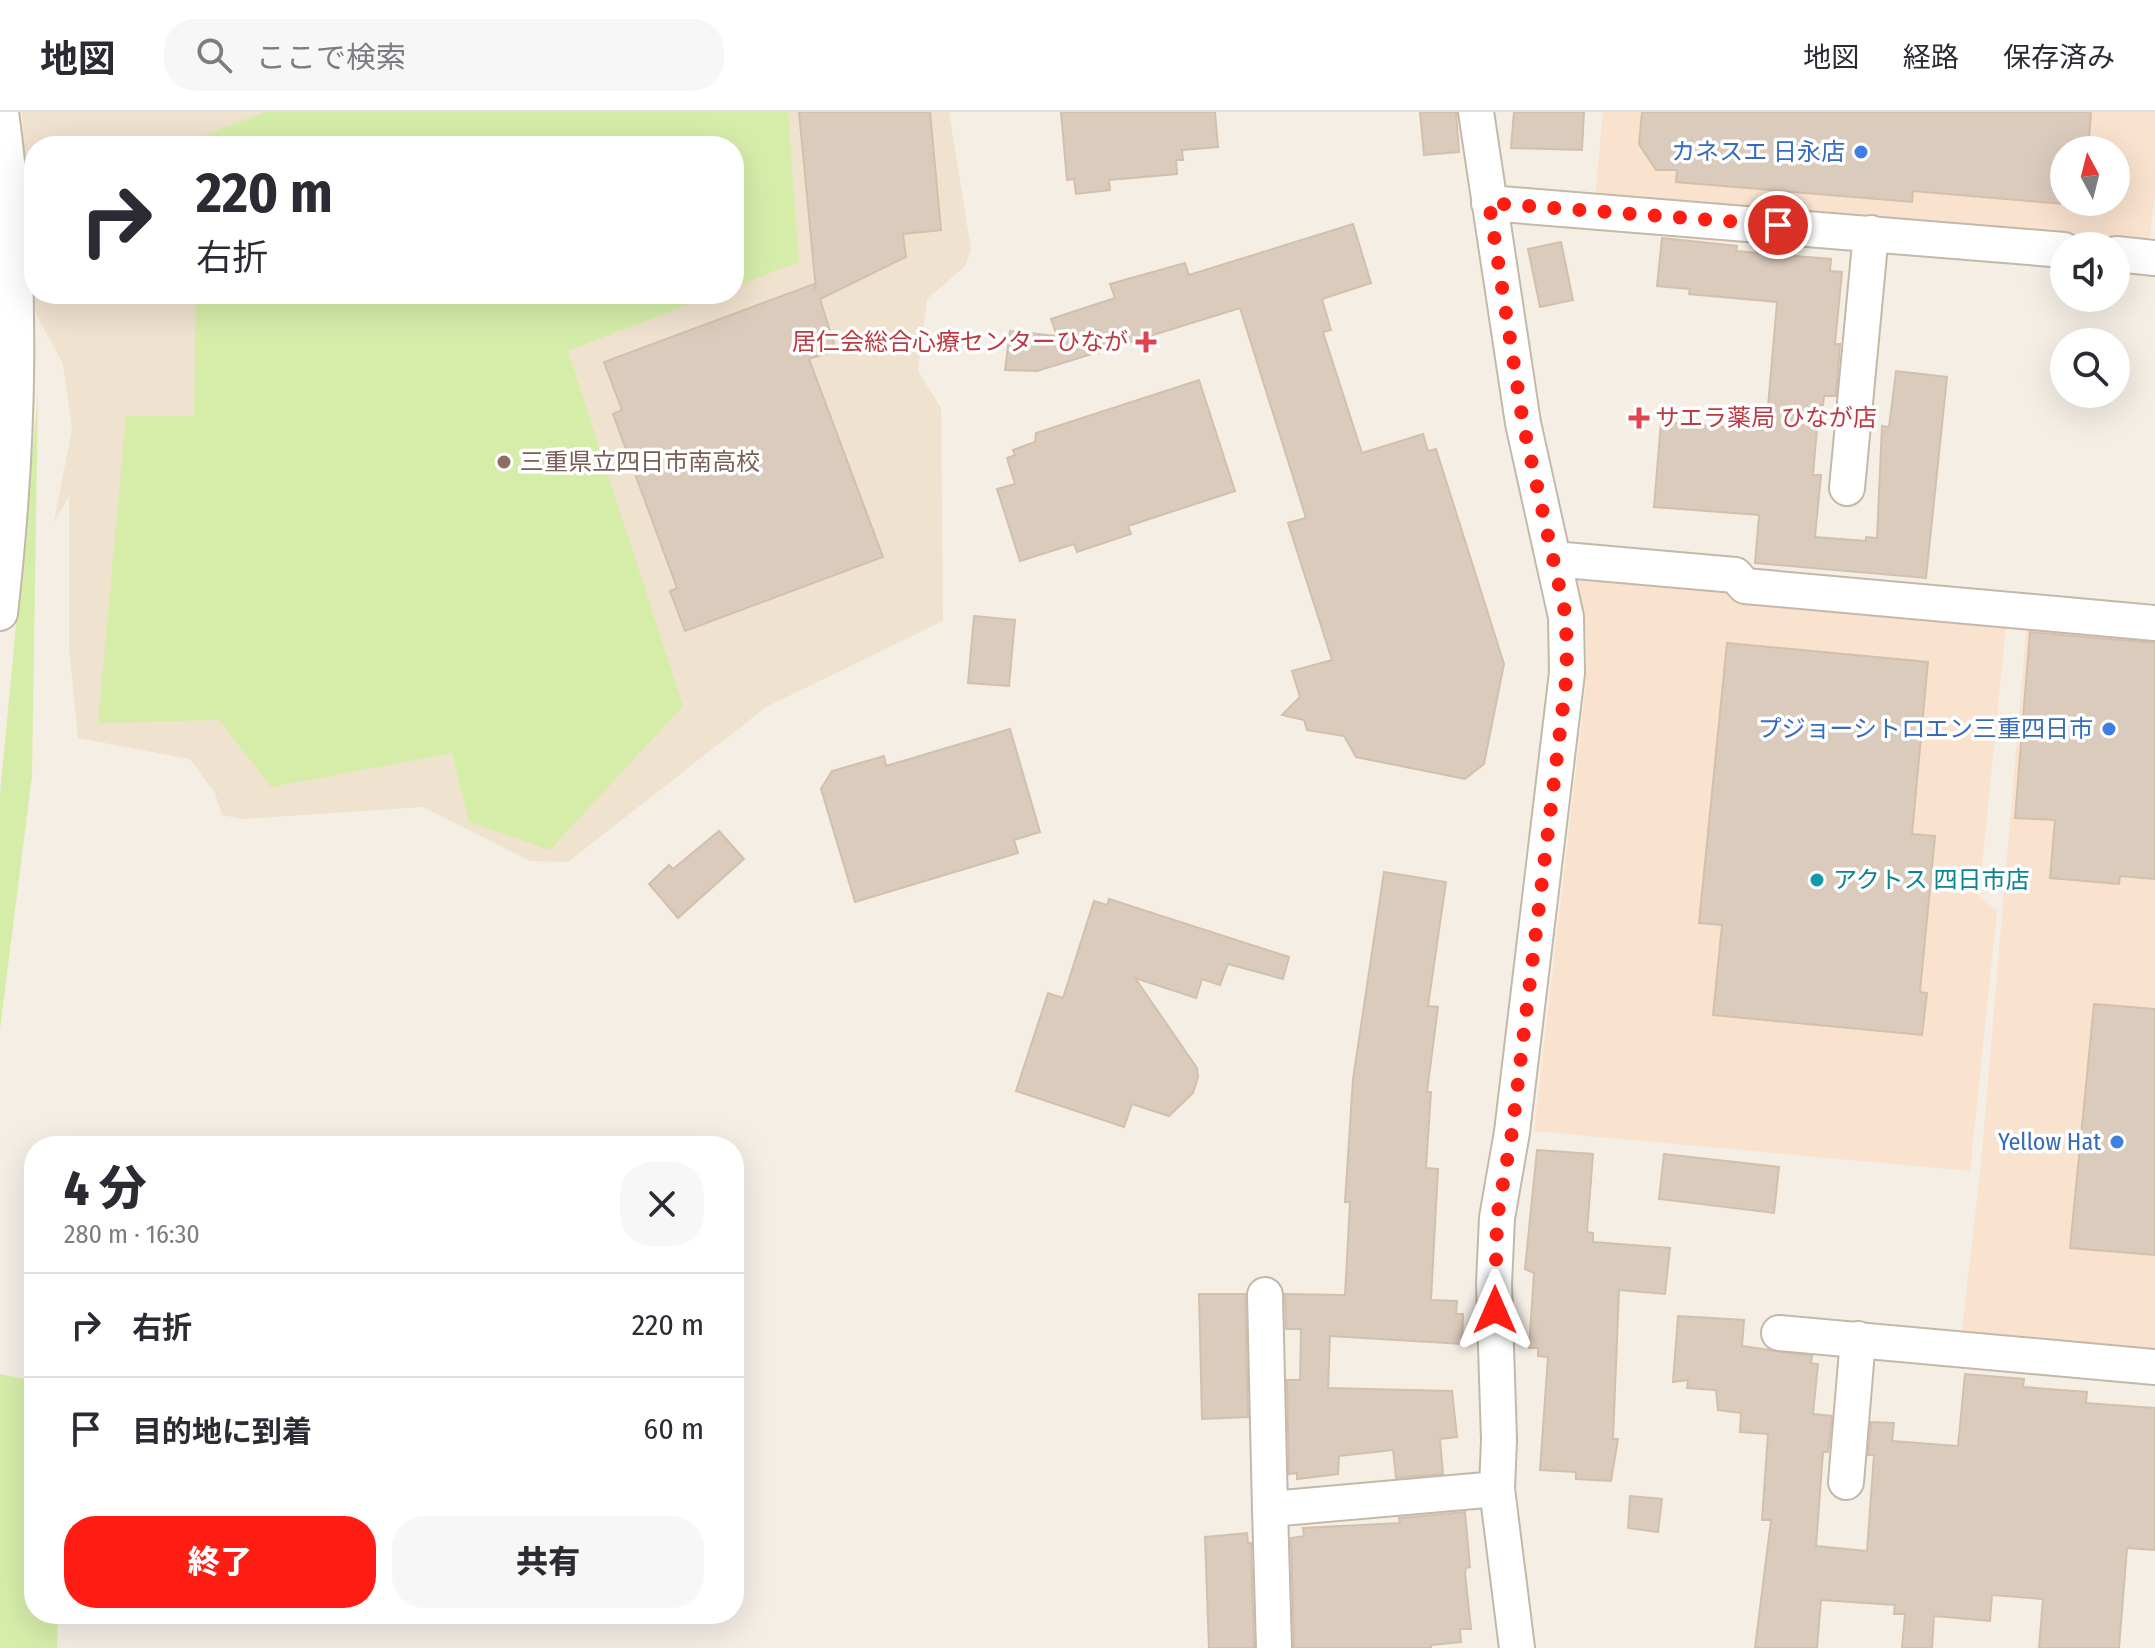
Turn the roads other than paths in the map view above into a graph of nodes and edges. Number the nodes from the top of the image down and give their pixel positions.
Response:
1 (1, 112) edge
2 (1476, 112) edge
3 (1489, 203) junction
4 (1871, 233) junction
5 (2050, 249) edge
6 (2130, 255) edge
7 (2155, 258) edge
8 (1847, 488) dead end
9 (1553, 559) junction
10 (0, 613) edge
11 (2155, 623) edge
12 (1265, 1295) dead end
13 (1779, 1333) dead end
14 (1858, 1339) junction
15 (2155, 1367) edge
16 (1846, 1482) dead end
17 (1497, 1489) junction
18 (1270, 1509) junction
19 (1274, 1648) edge
20 (1517, 1648) edge

1 - 10 street
2 - 3 street
3 - 4 street
3 - 9 street
4 - 5 street
4 - 8 street
6 - 7 street
9 - 11 street
9 - 17 street
12 - 18 street
13 - 14 street
14 - 15 street
14 - 16 street
17 - 18 street
17 - 20 street
18 - 19 street

